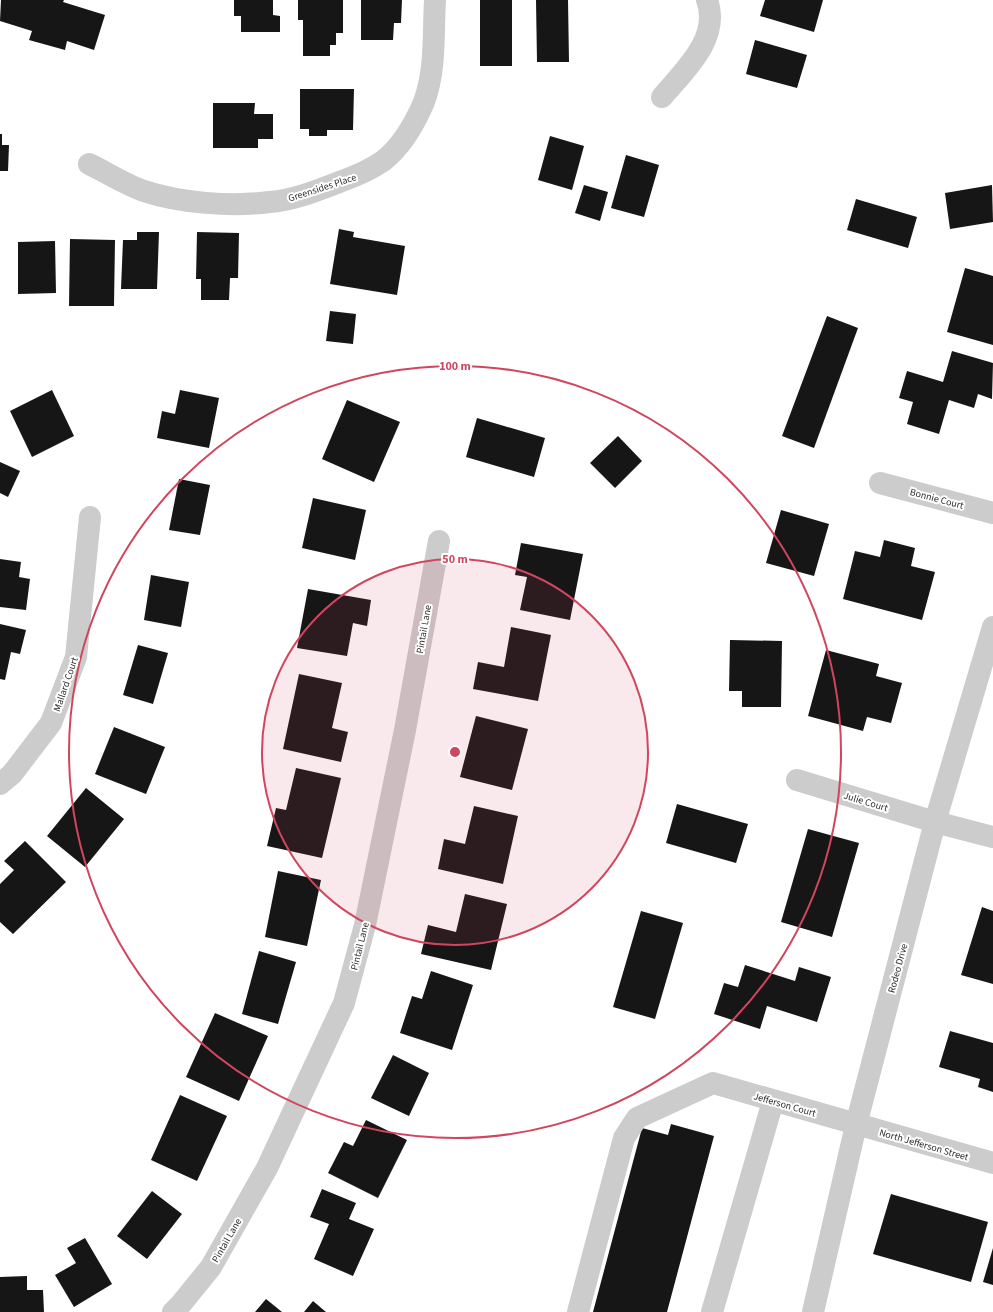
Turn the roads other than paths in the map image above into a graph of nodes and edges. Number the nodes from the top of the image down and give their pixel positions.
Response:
1 (435, 0) edge
2 (708, 0) edge
3 (662, 97) dead end
4 (89, 164) dead end
5 (880, 483) dead end
6 (993, 513) edge
7 (90, 517) dead end
8 (439, 541) dead end
9 (993, 627) edge
10 (797, 780) dead end
11 (0, 784) edge
12 (935, 822) junction
13 (993, 837) edge
14 (773, 1100) junction
15 (856, 1125) junction
16 (993, 1163) edge
17 (173, 1312) edge
18 (578, 1312) edge
19 (712, 1312) edge
20 (813, 1312) edge

1 - 4 street, Greensides Place
2 - 3 street
5 - 6 street, Bonnie Court
7 - 11 street, Mallard Court
8 - 17 street, Pintail Lane
9 - 12 street, Rodeo Drive
10 - 12 street, Julie Court
12 - 13 street, Julie Court
12 - 15 street, Rodeo Drive
14 - 15 street, Jefferson Court
14 - 18 street, Jefferson Court
14 - 19 street
15 - 16 street, North Jefferson Street
15 - 20 street, Rodeo Drive

